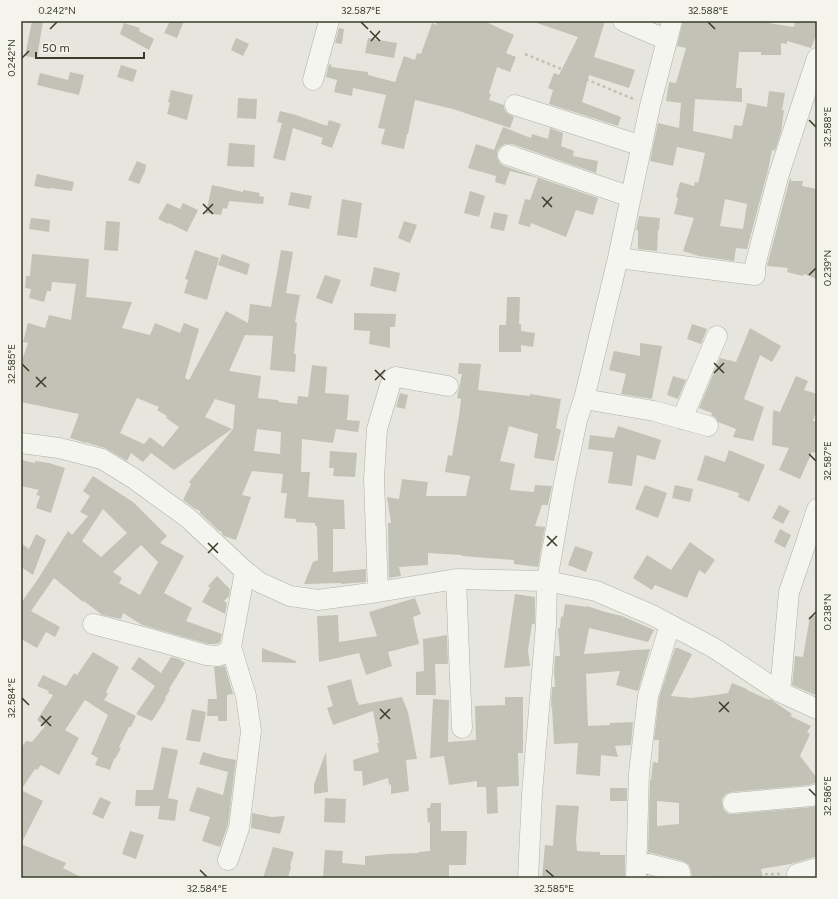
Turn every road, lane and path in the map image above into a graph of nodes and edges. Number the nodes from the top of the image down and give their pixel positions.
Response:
1 (329, 21) edge
2 (623, 21) edge
3 (669, 30) edge
4 (526, 54) dead end
5 (817, 58) edge
6 (313, 80) dead end
7 (515, 105) dead end
8 (650, 106) junction
9 (642, 146) junction
10 (508, 155) dead end
11 (631, 197) junction
12 (618, 258) junction
13 (717, 336) dead end
14 (448, 386) dead end
15 (584, 399) junction
16 (682, 419) junction
17 (708, 426) dead end
18 (21, 443) edge
19 (817, 509) edge
20 (245, 571) junction
21 (456, 578) junction
22 (547, 581) junction
23 (378, 592) junction
24 (92, 624) dead end
25 (670, 625) junction
26 (231, 647) junction
27 (780, 692) junction
28 (817, 710) edge
29 (462, 728) dead end
30 (817, 794) edge
31 (733, 803) dead end
32 (228, 860) dead end
33 (817, 868) edge
34 (636, 870) edge
35 (797, 874) joint
36 (717, 875) dead end
37 (528, 878) edge
38 (681, 878) edge

1 - 6 street
2 - 3 street
3 - 8 street
4 - 8 path
5 - 12 street
7 - 9 street
8 - 9 street
9 - 11 street
10 - 11 street
11 - 12 street
12 - 15 street
13 - 16 street
14 - 23 street
15 - 16 street
15 - 22 street
16 - 17 street
18 - 20 street
19 - 27 street
20 - 23 street
20 - 26 street
21 - 22 street
21 - 23 street
21 - 29 street
22 - 25 street
22 - 37 street
24 - 26 street
25 - 27 street
25 - 34 street
26 - 32 street
27 - 28 street
30 - 31 street
33 - 35 street
34 - 38 street
35 - 36 path

